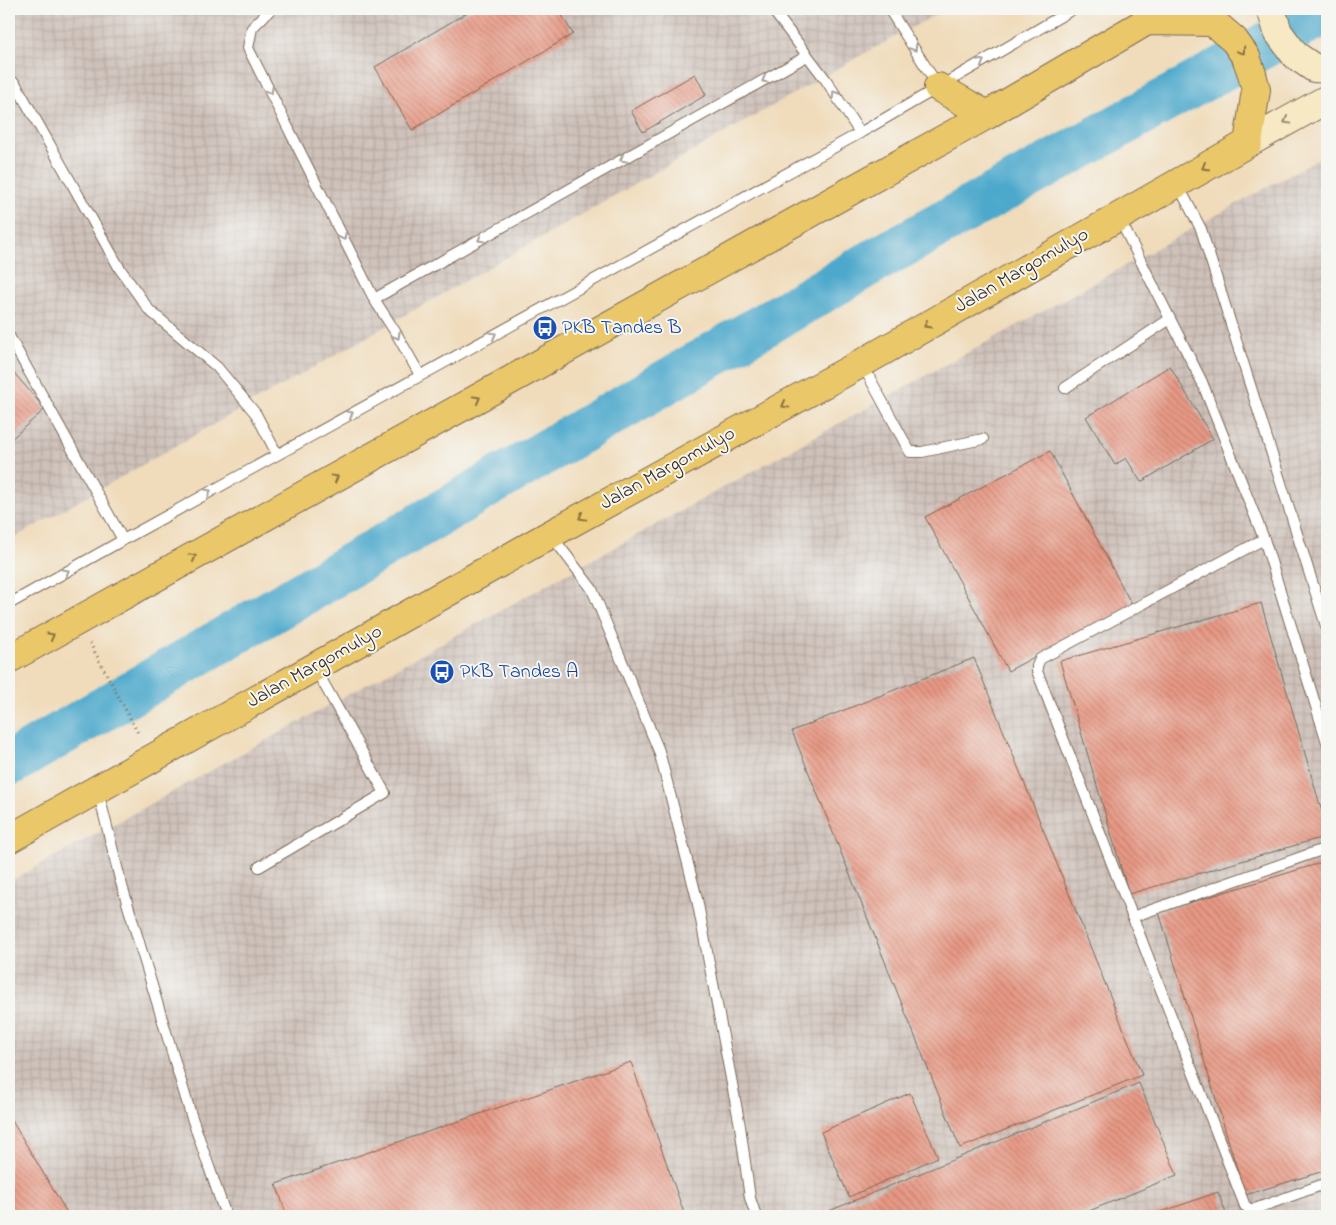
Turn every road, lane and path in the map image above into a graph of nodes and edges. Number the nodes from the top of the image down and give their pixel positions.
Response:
1 (271, 9) edge
2 (772, 9) edge
3 (889, 9) edge
4 (1073, 9) edge
5 (1271, 9) edge
6 (1158, 15) edge
7 (807, 56) junction
8 (1321, 69) edge
9 (15, 83) dead end
10 (938, 87) junction
11 (1327, 99) edge
12 (987, 115) junction
13 (860, 133) junction
14 (1248, 143) junction
15 (1177, 183) junction
16 (1118, 216) junction
17 (374, 299) junction
18 (1170, 319) junction
19 (9, 336) edge
20 (862, 363) junction
21 (420, 375) junction
22 (1065, 388) dead end
23 (983, 439) dead end
24 (277, 454) junction
25 (551, 534) junction
26 (1264, 539) junction
27 (123, 540) junction
28 (9, 604) edge
29 (1327, 629) edge
30 (9, 660) edge
31 (102, 665) dead end
32 (315, 667) junction
33 (127, 711) dead end
34 (1327, 742) edge
35 (98, 789) junction
36 (9, 838) edge
37 (1327, 848) edge
38 (259, 867) dead end
39 (1132, 917) junction
40 (1327, 1183) edge
41 (226, 1216) edge
42 (756, 1216) edge

1 -> 17 lane
2 - 7 lane
3 -> 10 lane
10 -> 4 lane
5 - 8 main road
6 - 12 highway
6 -> 14 highway
13 -> 7 lane
7 -> 17 lane
9 - 24 lane
10 - 12 highway
10 - 13 lane
11 -> 14 main road, Jalan Margomulyo
30 -> 12 highway
21 -> 13 lane
14 -> 15 highway, Jalan Margomulyo
15 - 16 highway, Jalan Margomulyo
15 - 29 lane
16 - 18 lane
16 -> 20 highway, Jalan Margomulyo
17 -> 21 lane
18 - 22 lane
18 - 26 lane
19 - 27 lane
20 - 23 lane
20 -> 25 highway, Jalan Margomulyo
24 -> 21 lane
27 -> 24 lane
25 - 32 highway, Jalan Margomulyo
25 - 42 lane
26 - 34 lane
26 - 39 lane
28 -> 27 lane
31 - 33 path
32 - 35 highway, Jalan Margomulyo
32 - 38 lane
35 - 36 highway, Jalan Margomulyo
35 - 41 lane
37 - 39 lane
39 - 40 lane

